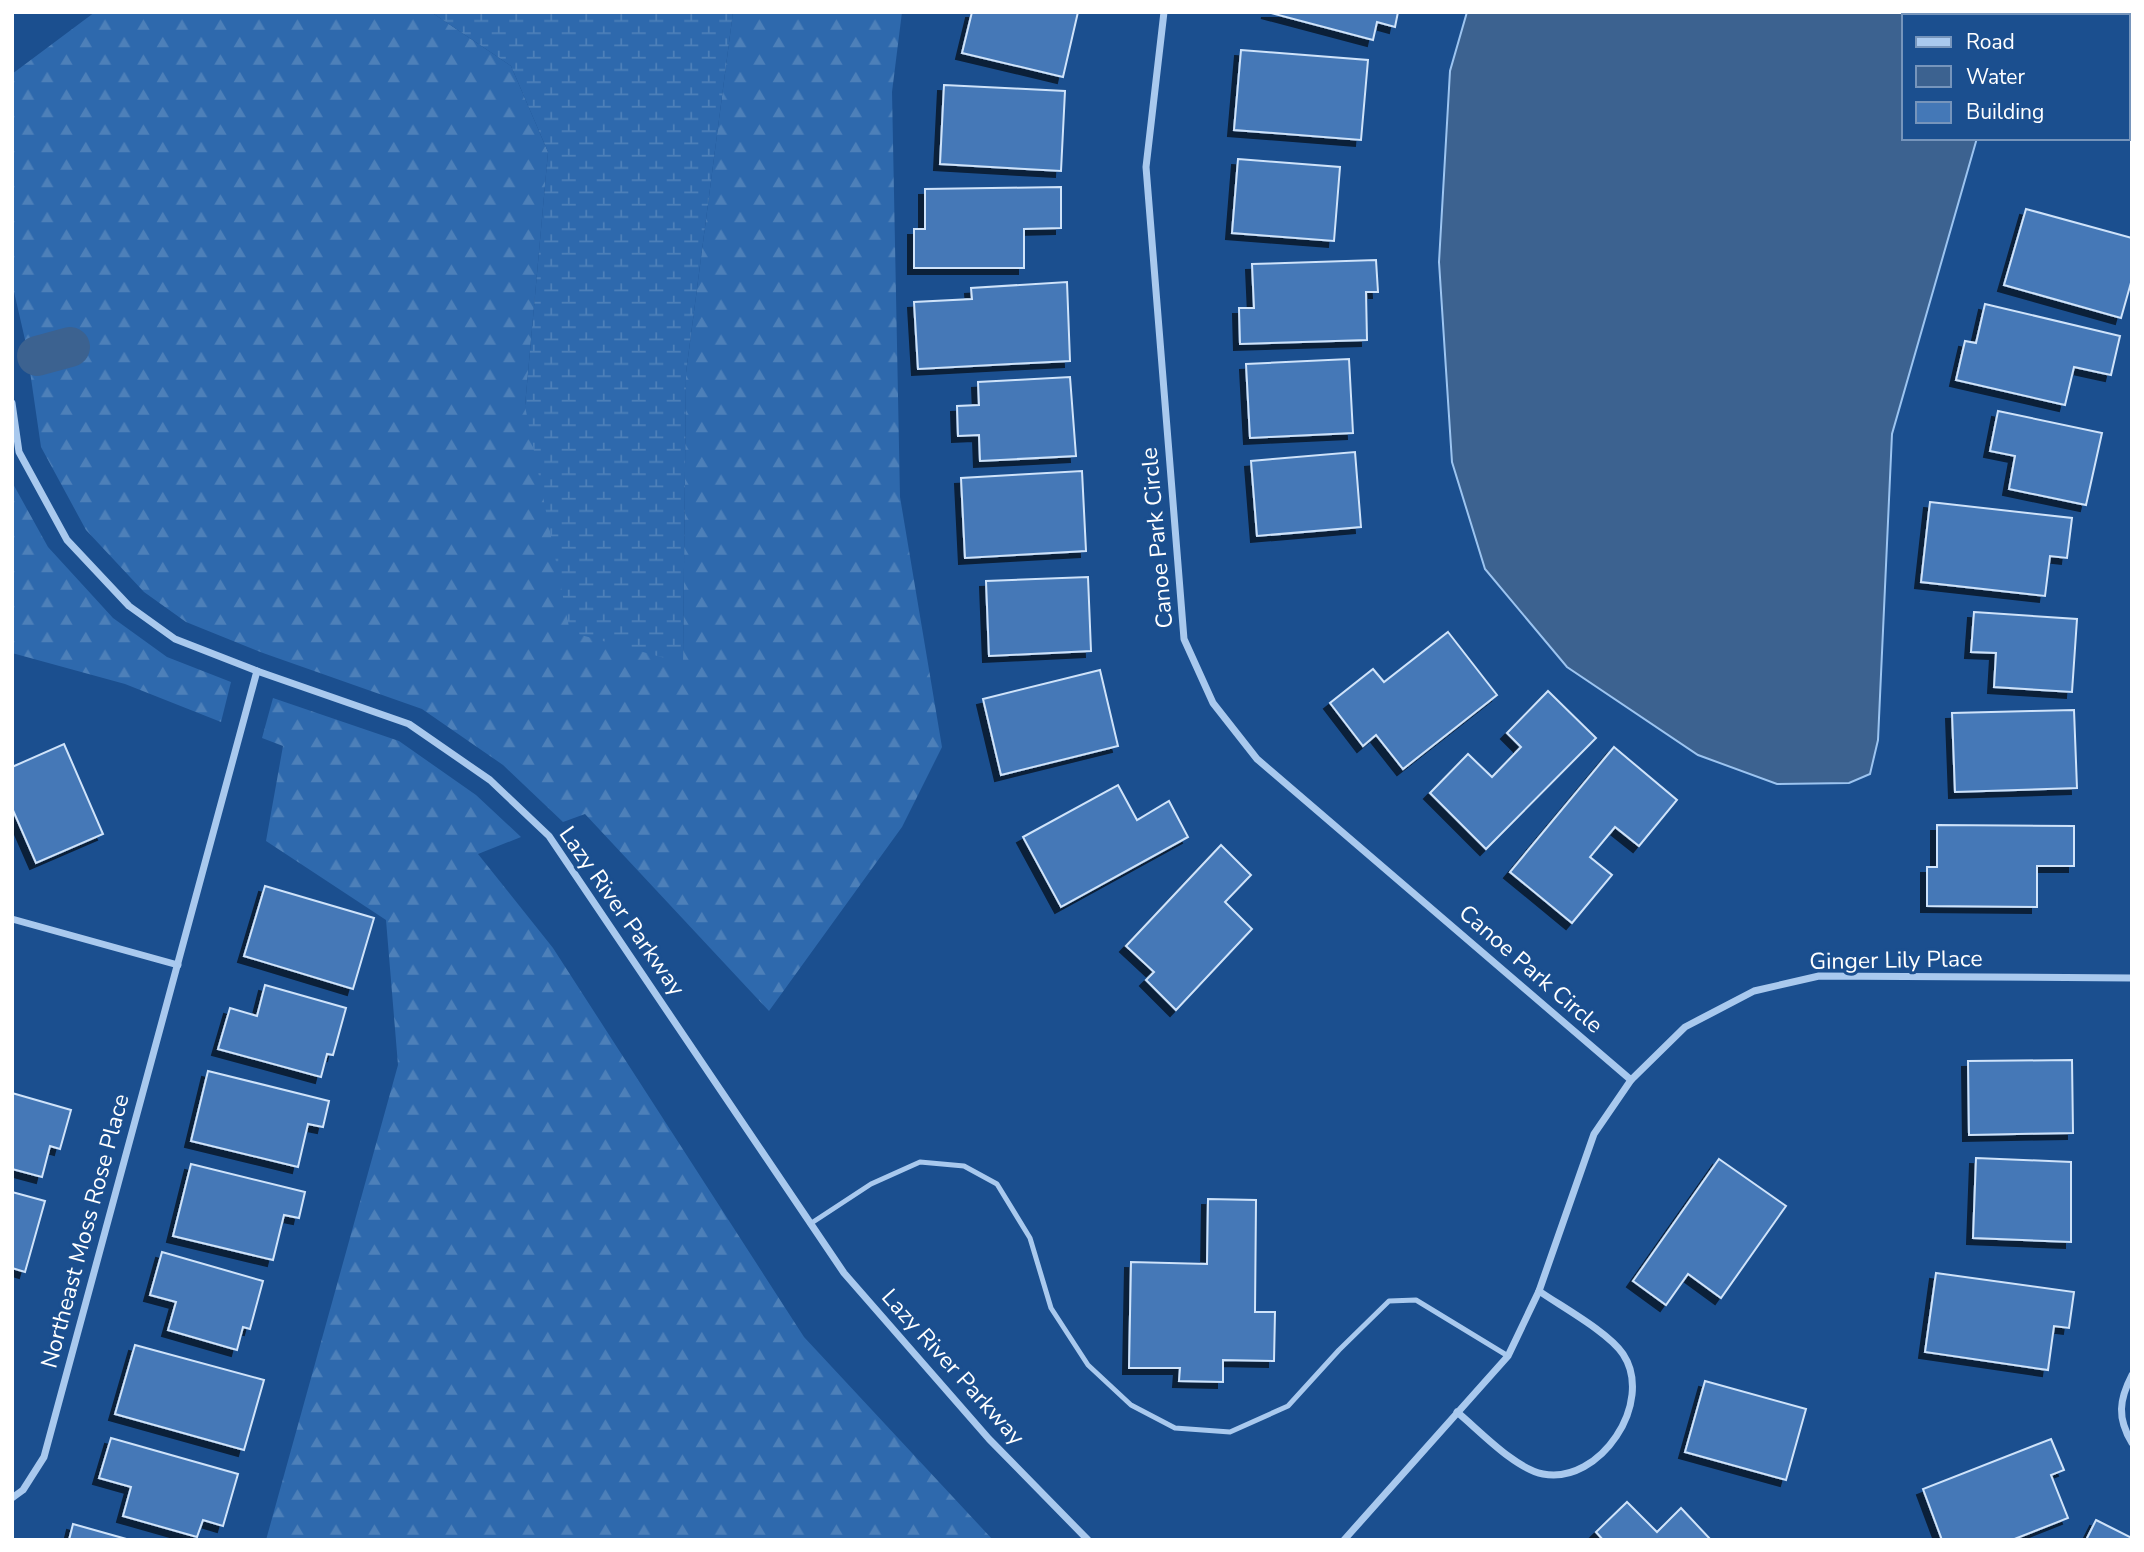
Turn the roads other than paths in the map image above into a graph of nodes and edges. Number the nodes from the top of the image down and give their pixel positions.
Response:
1 (1164, 12) edge
2 (12, 403) edge
3 (257, 671) junction
4 (12, 919) edge
5 (178, 965) junction
6 (2132, 978) edge
7 (1631, 1080) junction
8 (810, 1223) junction
9 (1539, 1291) junction
10 (1508, 1356) junction
11 (2132, 1375) edge
12 (1457, 1412) junction
13 (2132, 1443) edge
14 (12, 1498) edge
15 (1088, 1540) edge
16 (1344, 1540) edge

1 - 7 street, Canoe Park Circle
2 - 3 street, Lazy River Parkway
3 - 5 street, Northeast Moss Rose Place
3 - 8 street, Lazy River Parkway
4 - 5 street
5 - 14 street, Northeast Moss Rose Place
6 - 7 street, Ginger Lily Place
7 - 9 street, Ginger Lily Place
8 - 10 lane
8 - 15 street, Lazy River Parkway
9 - 10 street, Ginger Lily Place
9 - 12 street
10 - 12 street, Ginger Lily Place
11 - 13 street
12 - 16 street, Ginger Lily Place

